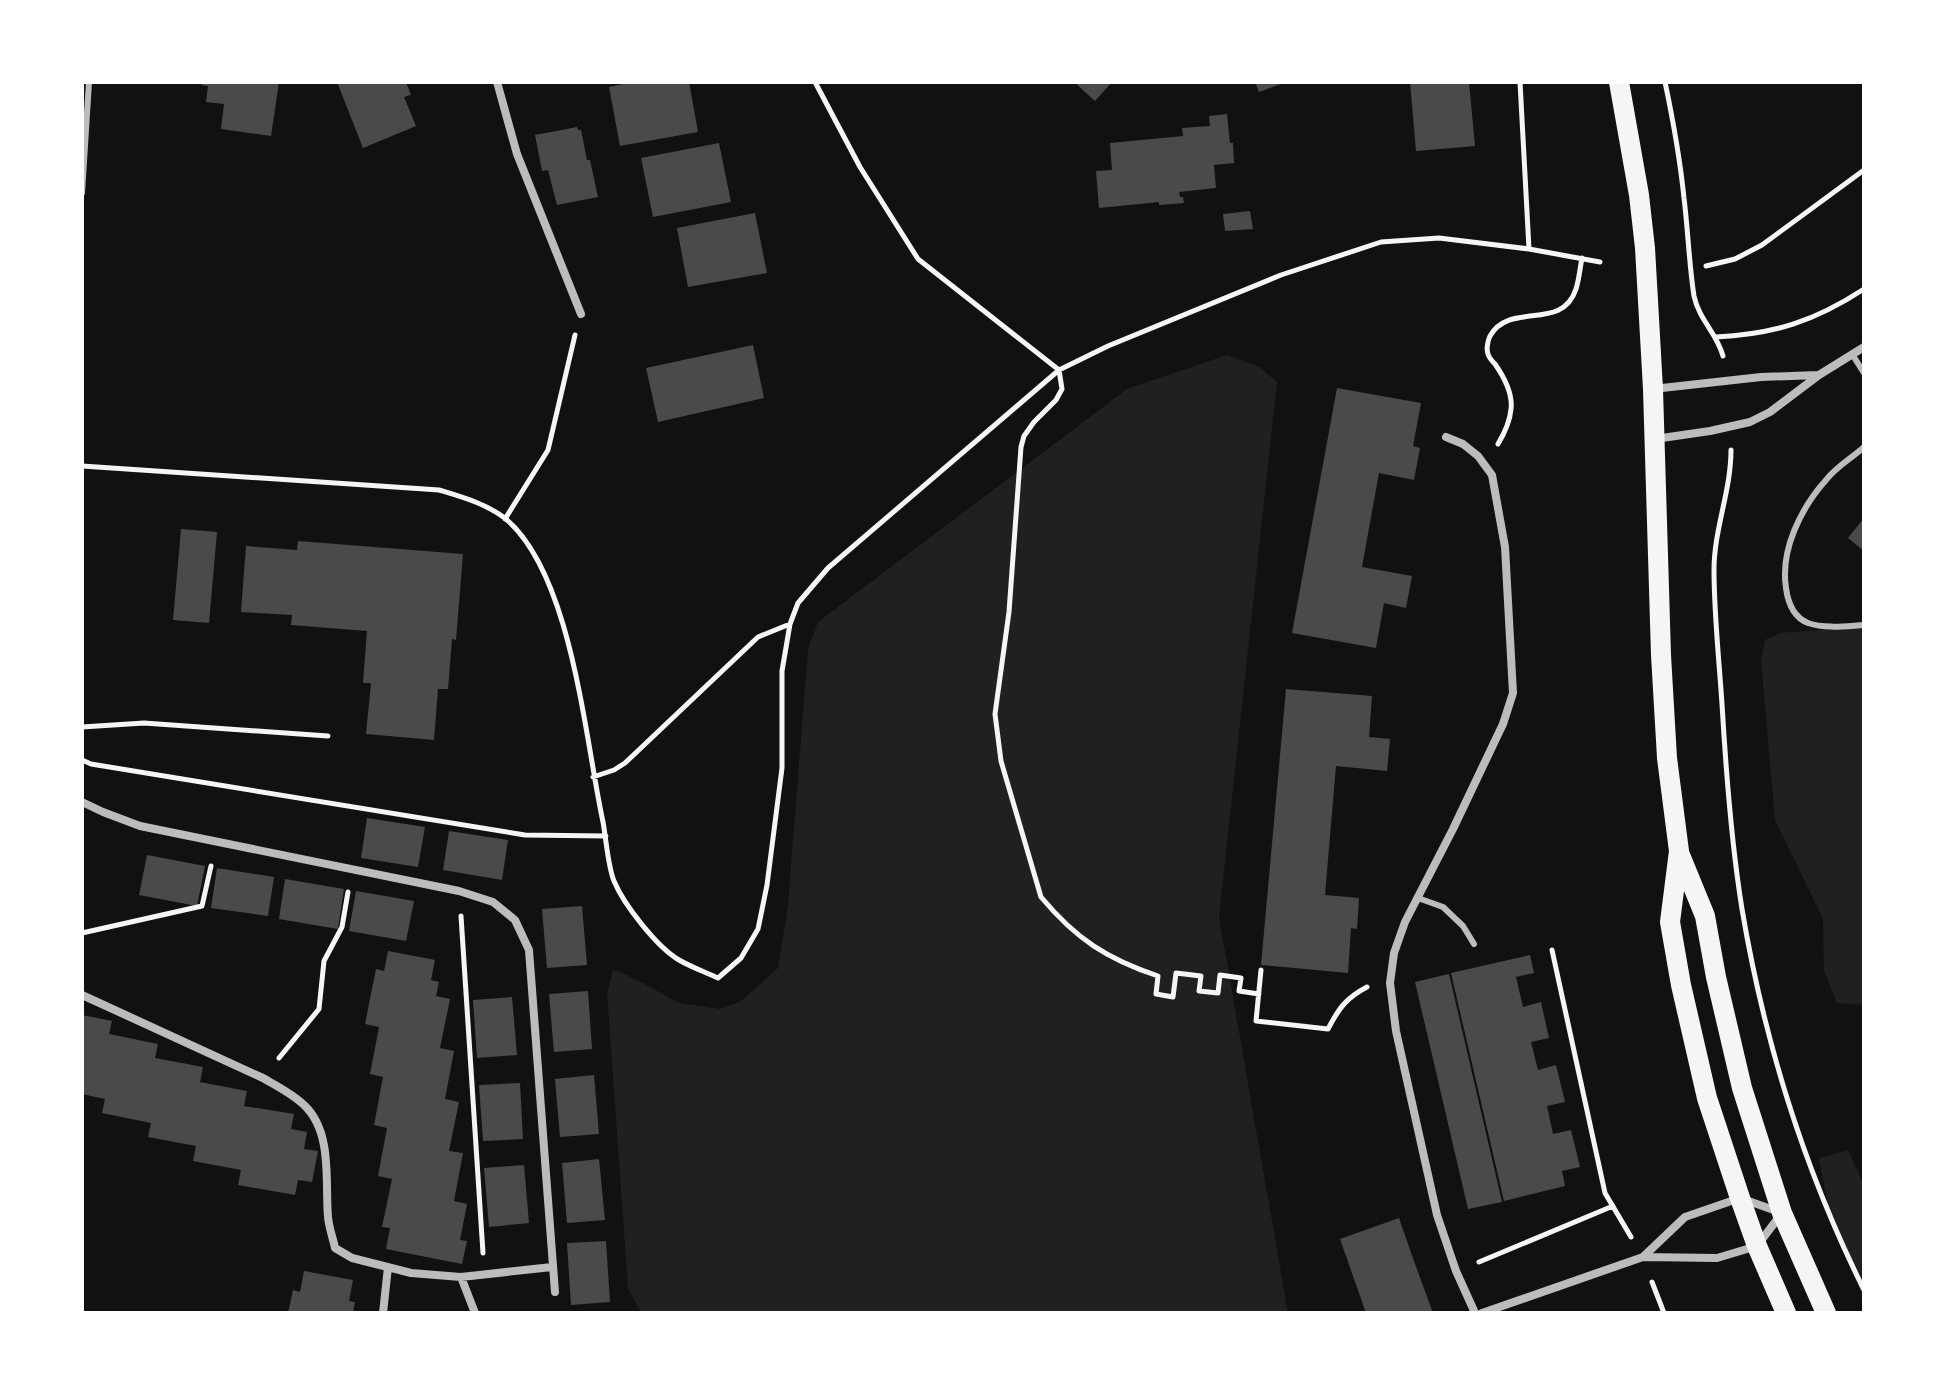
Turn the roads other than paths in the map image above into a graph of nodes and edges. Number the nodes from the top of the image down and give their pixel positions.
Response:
1 (89, 82) edge
2 (497, 82) edge
3 (1619, 82) edge
4 (82, 193) edge
5 (581, 314) road end
6 (1864, 347) edge
7 (1852, 354) junction
8 (1864, 373) edge
9 (1819, 375) junction
10 (1653, 389) junction
11 (1446, 437) dead end
12 (1654, 439) junction
13 (1864, 447) edge
14 (1864, 625) edge
15 (82, 802) edge
16 (1679, 851) junction
17 (1418, 898) junction
18 (1474, 944) dead end
19 (82, 995) edge
20 (1740, 1198) junction
21 (1782, 1213) junction
22 (1757, 1246) junction
23 (1643, 1257) junction
24 (388, 1267) junction
25 (552, 1267) junction
26 (461, 1277) junction
27 (555, 1292) dead end
28 (383, 1313) edge
29 (475, 1313) edge
30 (1475, 1313) edge
31 (1482, 1313) edge
32 (1786, 1313) edge
33 (1826, 1313) edge

1 - 4 lane
2 - 5 street
3 - 10 main road
6 - 7 street
7 - 8 lane
7 - 9 street
9 - 10 street
9 - 12 street
10 - 12 main road
11 - 17 street
12 - 16 main road
13 - 14 lane
15 - 25 street
16 - 20 main road
16 - 21 main road
17 - 18 lane
17 - 30 street
19 - 24 street
20 - 21 street
20 - 22 main road
20 - 23 street
21 - 22 street
21 - 33 main road
22 - 23 street
22 - 32 main road
23 - 31 street
24 - 26 street
24 - 28 street
25 - 26 street
25 - 27 street
26 - 29 street

